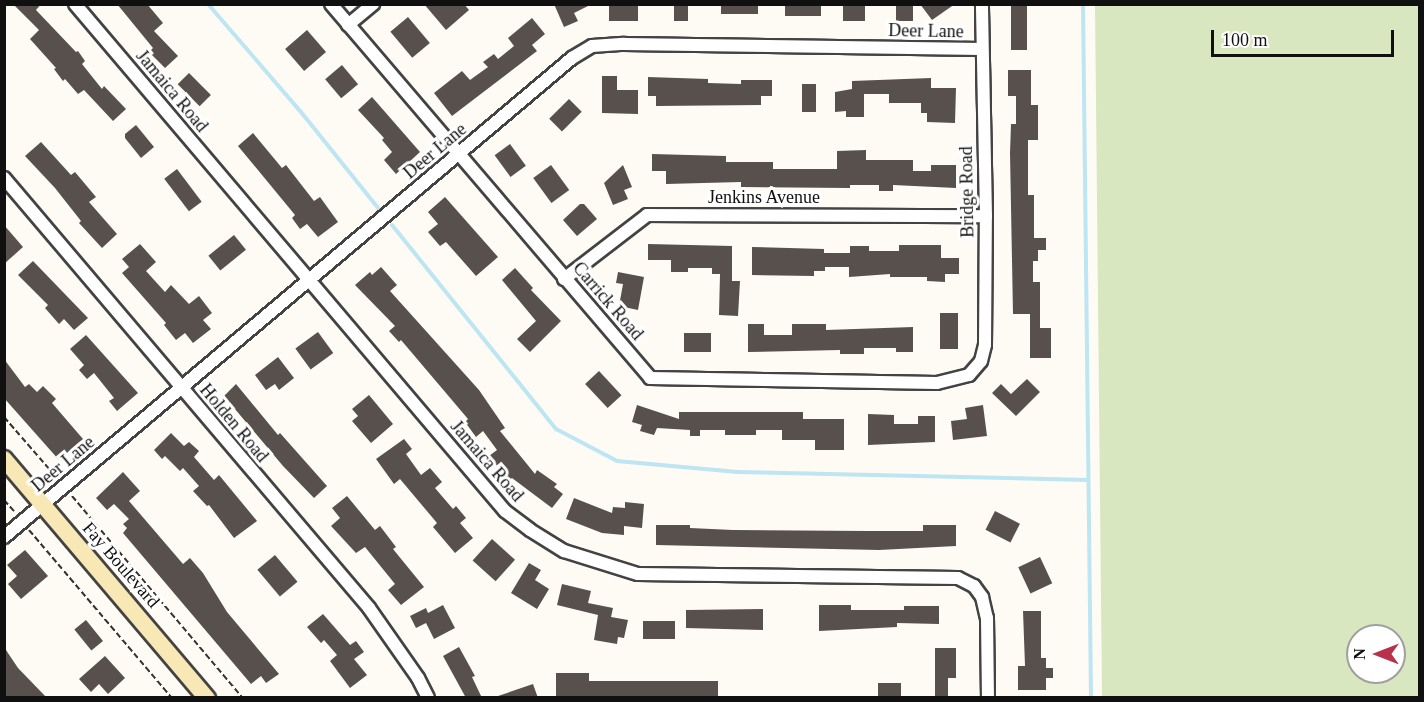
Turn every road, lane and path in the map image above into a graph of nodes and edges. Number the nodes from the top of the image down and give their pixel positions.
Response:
1 (75, 4) edge
2 (331, 4) edge
3 (373, 4) edge
4 (982, 4) edge
5 (348, 25) junction
6 (982, 50) junction
7 (458, 155) junction
8 (4, 178) edge
9 (986, 216) junction
10 (564, 279) junction
11 (309, 281) junction
12 (969, 375) joint
13 (182, 389) junction
14 (4, 417) edge
15 (4, 459) edge
16 (64, 487) junction
17 (4, 500) edge
18 (43, 504) junction
19 (23, 522) junction
20 (4, 537) edge
21 (172, 698) edge
22 (207, 698) edge
23 (243, 698) edge
24 (428, 698) edge
25 (988, 698) edge

1 - 11 street, Jamaica Road
2 - 5 street, Carrick Road
3 - 5 street
4 - 6 street, Bridge Road
5 - 7 street, Carrick Road
6 - 7 street, Deer Lane
6 - 9 street, Bridge Road
7 - 10 street, Carrick Road
7 - 11 street, Deer Lane
8 - 13 street, Holden Road
9 - 10 street, Jenkins Avenue
9 - 12 street, Bridge Road
10 - 12 street, Carrick Road
11 - 13 street, Deer Lane
11 - 25 street, Jamaica Road
13 - 16 street, Deer Lane
13 - 24 street, Holden Road
14 - 16 path
15 - 18 street, Fay Boulevard
16 - 18 street, Deer Lane
16 - 23 path
17 - 19 path
18 - 19 street, Deer Lane
18 - 22 street, Fay Boulevard
19 - 20 street, Deer Lane
19 - 21 path

